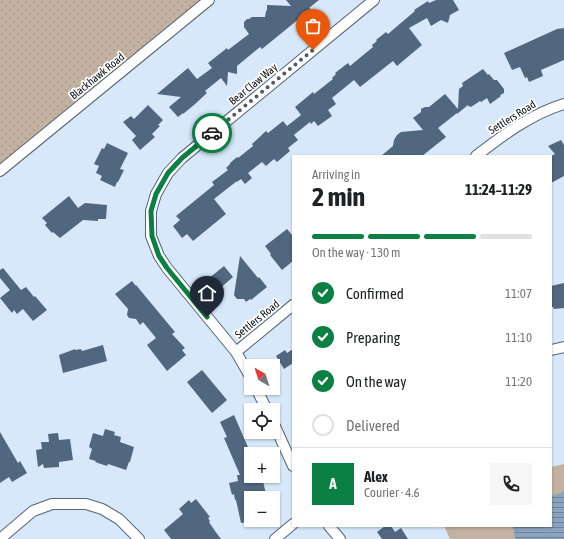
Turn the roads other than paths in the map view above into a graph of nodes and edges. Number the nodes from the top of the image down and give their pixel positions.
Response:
1 (209, 0) edge
2 (374, 0) edge
3 (564, 104) edge
4 (477, 155) edge
5 (0, 171) edge
6 (292, 306) edge
7 (564, 347) edge
8 (552, 350) edge
9 (236, 352) junction
10 (244, 366) edge
11 (280, 437) edge
12 (292, 464) edge
13 (292, 525) edge
14 (330, 527) edge
15 (0, 539) edge
16 (139, 539) edge
17 (275, 539) edge
18 (340, 539) edge

1 - 5 street, Blackhawk Road
2 - 9 street, Bear Claw Way
3 - 4 street, Settlers Road
6 - 9 street, Settlers Road
7 - 8 street
9 - 10 street, Bear Claw Way
11 - 12 street
13 - 17 street
14 - 18 street
15 - 16 street

